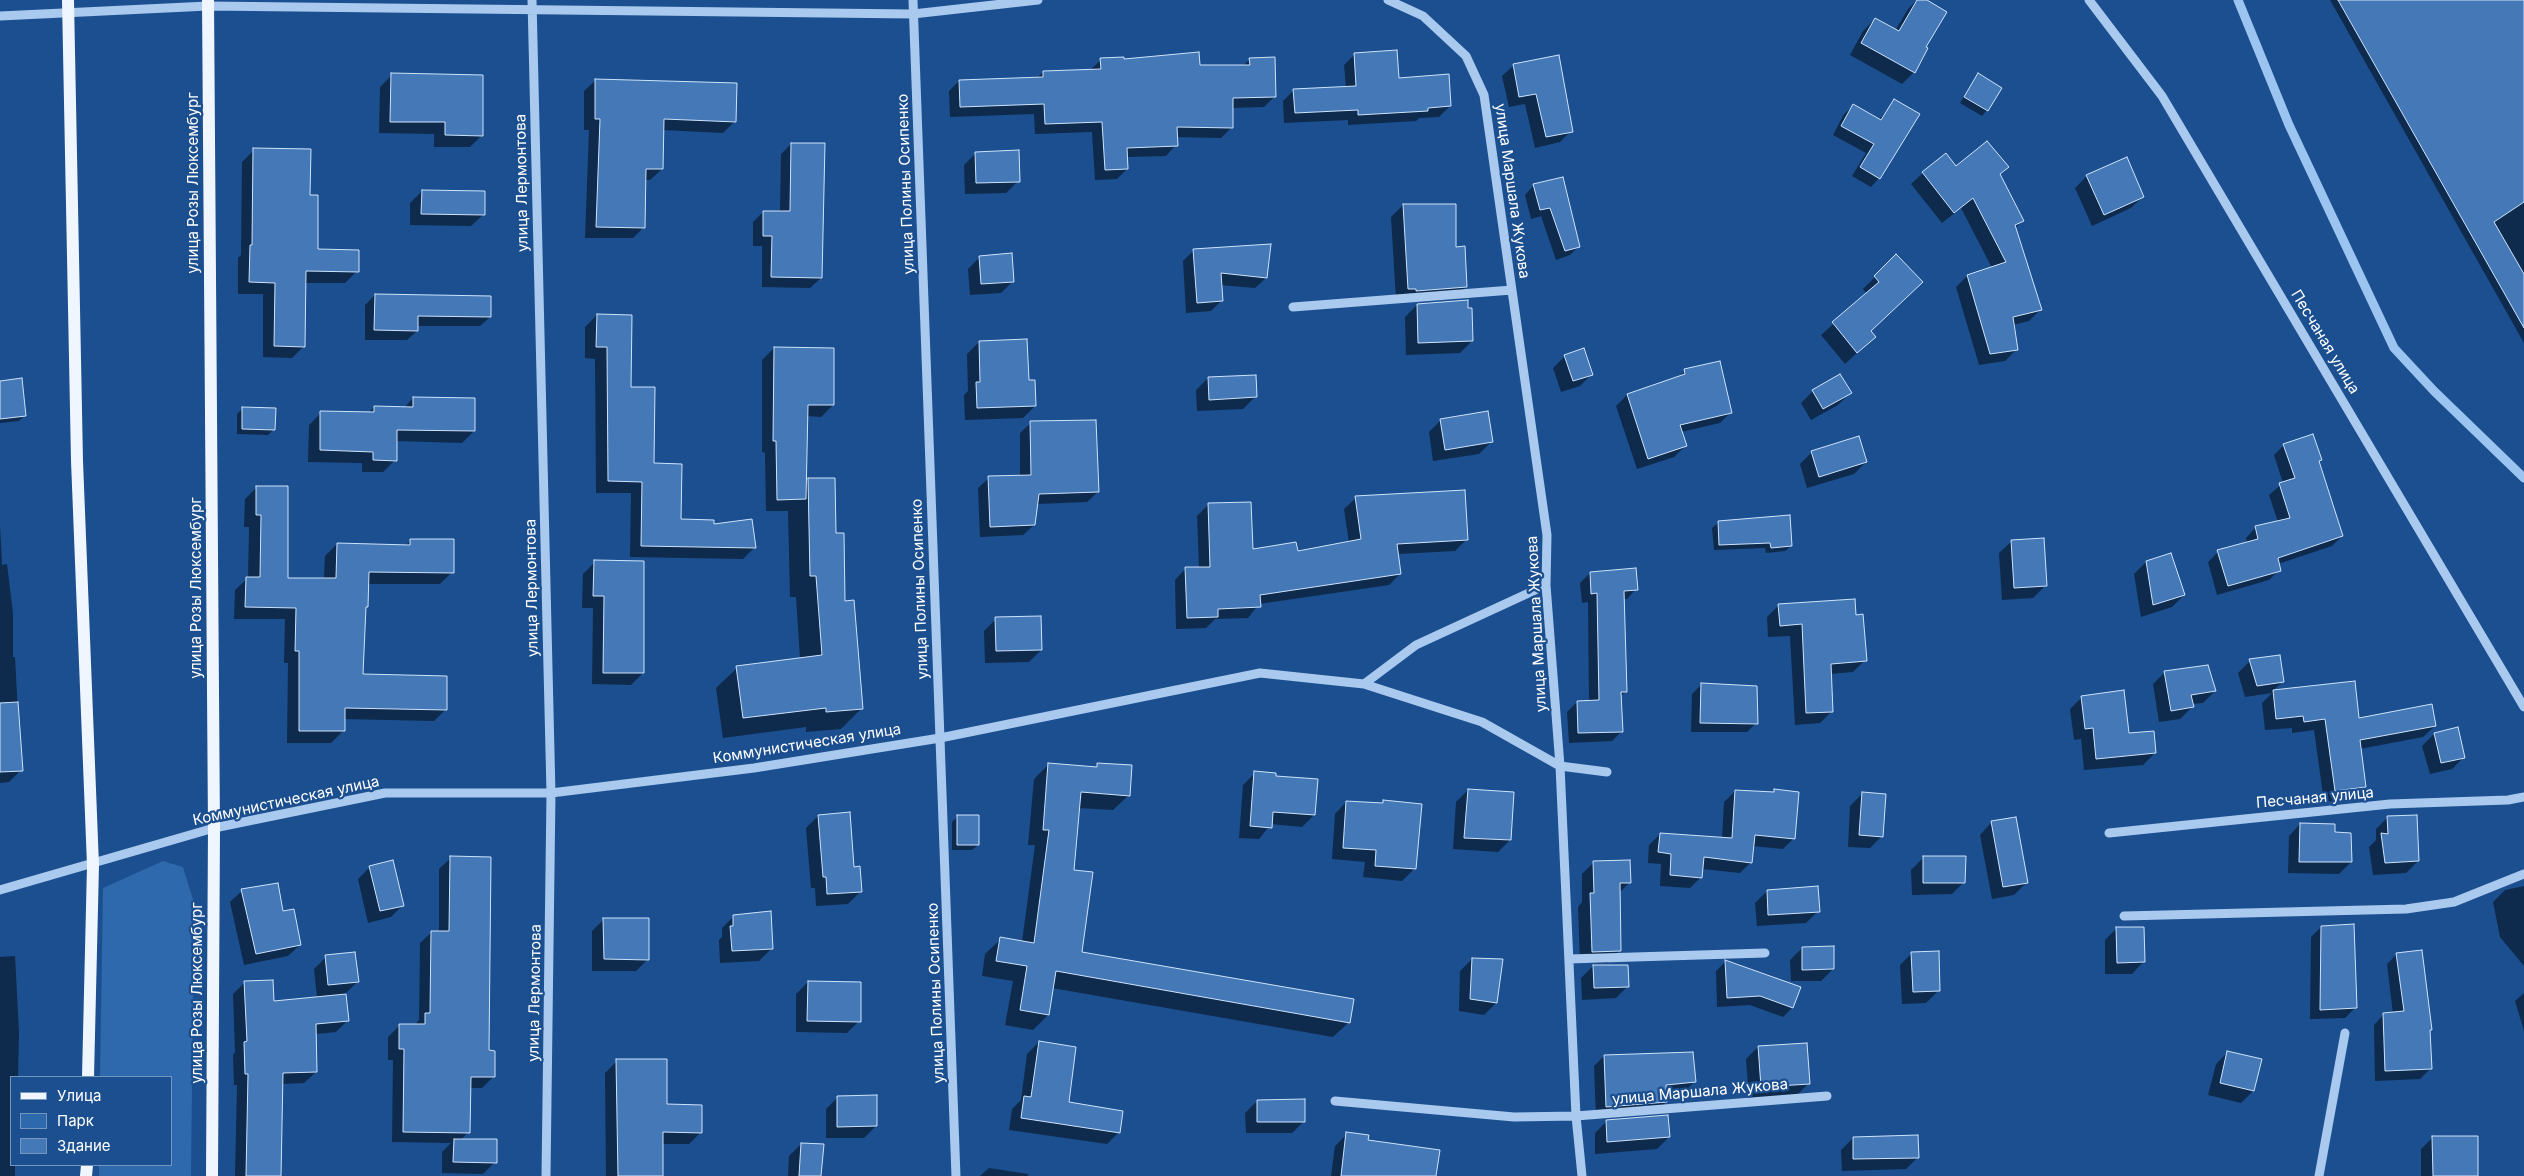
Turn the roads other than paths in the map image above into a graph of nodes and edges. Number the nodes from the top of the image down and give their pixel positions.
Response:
1 (68, 0) edge
2 (532, 0) edge
3 (913, 0) edge
4 (1038, 0) edge
5 (1388, 0) edge
6 (2089, 0) edge
7 (208, 3) edge
8 (531, 10) junction
9 (69, 14) junction
10 (913, 14) junction
11 (0, 16) edge
12 (1512, 290) junction
13 (1294, 307) dead end
14 (1546, 585) junction
15 (1364, 684) junction
16 (2524, 706) edge
17 (940, 738) junction
18 (1560, 766) junction
19 (1607, 772) dead end
20 (551, 793) junction
21 (2524, 797) edge
22 (214, 828) junction
23 (2109, 833) dead end
24 (93, 865) junction
25 (2524, 874) edge
26 (0, 890) edge
27 (2124, 916) dead end
28 (1765, 953) dead end
29 (1569, 959) junction
30 (2345, 1033) dead end
31 (88, 1076) edge
32 (1827, 1096) dead end
33 (1335, 1101) dead end
34 (1576, 1116) junction
35 (212, 1176) edge
36 (546, 1176) edge
37 (956, 1176) edge
38 (1582, 1176) edge
39 (2320, 1176) edge

1 - 9 main road
2 - 8 street, улица Лермонтова
3 - 10 street, улица Полины Осипенко
4 - 10 street
5 - 12 street, улица Маршала Жукова
6 - 16 street, Песчаная улица
7 - 8 street
7 - 9 street
7 - 22 main road, улица Розы Люксембург
8 - 10 street
8 - 20 street, улица Лермонтова
9 - 11 street
9 - 24 main road
10 - 17 street, улица Полины Осипенко
12 - 13 street, улица Маршала Жукова
12 - 14 street, улица Маршала Жукова
14 - 15 street
14 - 18 street, улица Маршала Жукова
15 - 17 street, Коммунистическая улица
15 - 18 street, Коммунистическая улица
17 - 20 street, Коммунистическая улица
17 - 37 street, улица Полины Осипенко
18 - 19 street, Коммунистическая улица
18 - 29 street, улица Маршала Жукова
20 - 22 street, Коммунистическая улица
20 - 36 street, улица Лермонтова
21 - 23 street, Песчаная улица
22 - 24 street, Коммунистическая улица
22 - 35 main road, улица Розы Люксембург
24 - 26 street, Коммунистическая улица
24 - 31 main road
25 - 27 street
28 - 29 street
29 - 34 street, улица Маршала Жукова
30 - 39 street
32 - 34 street, улица Маршала Жукова
33 - 34 street, улица Маршала Жукова
34 - 38 street, улица Маршала Жукова

